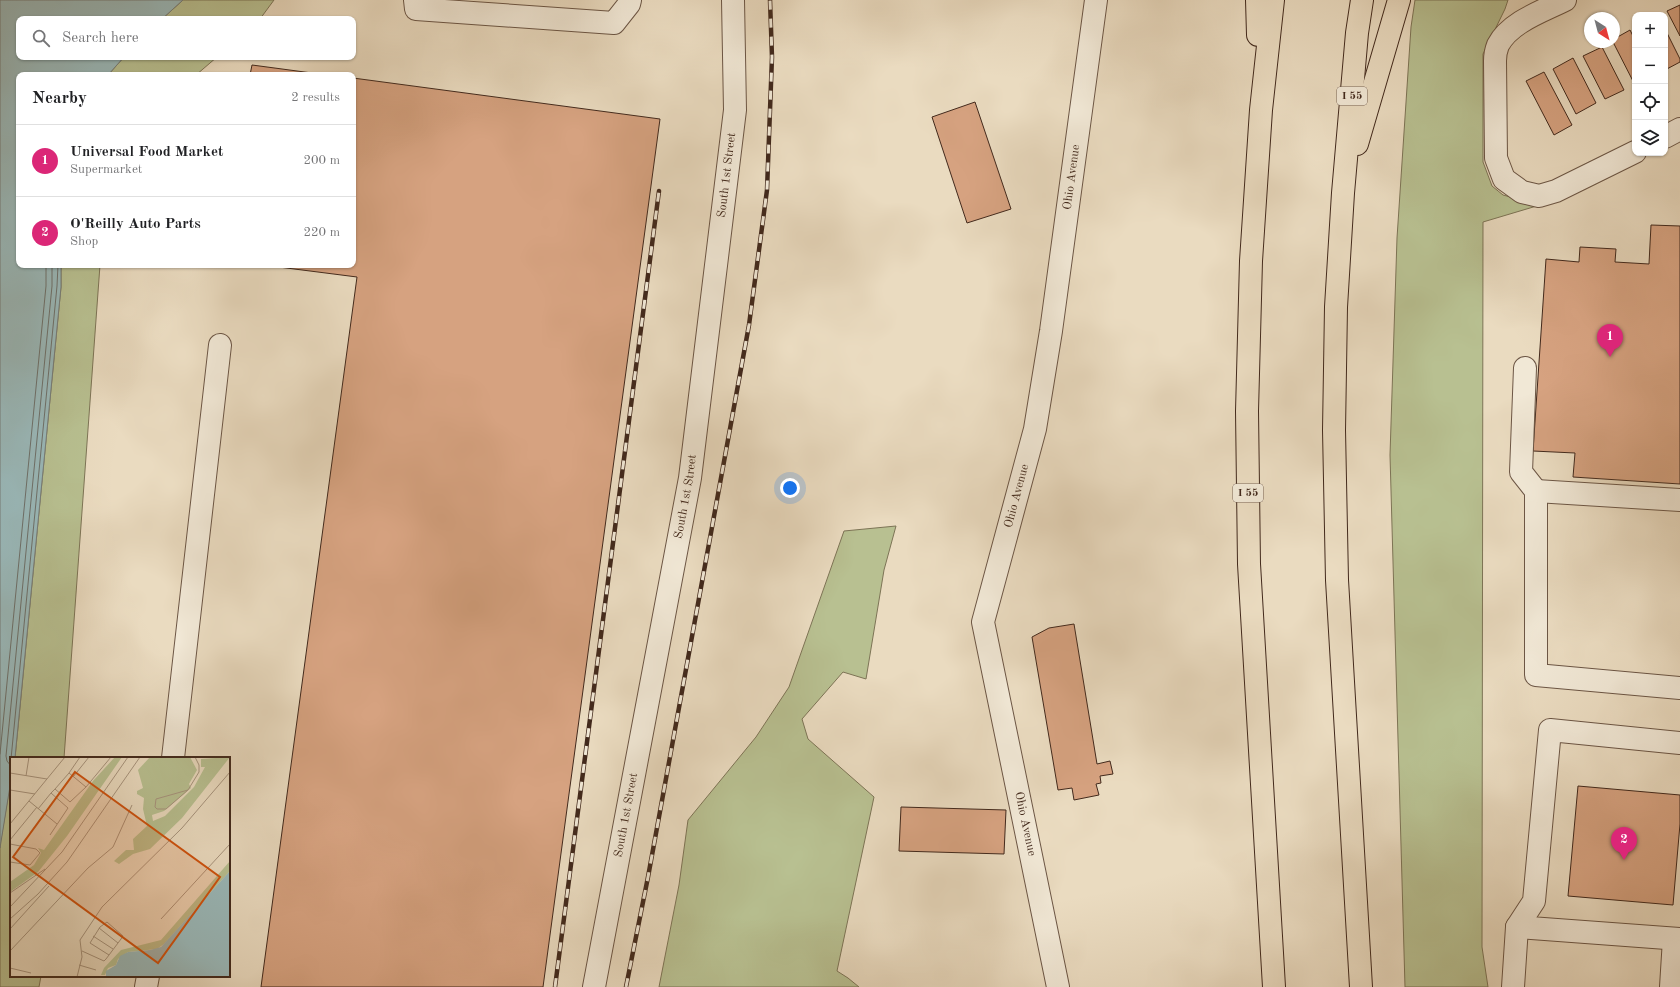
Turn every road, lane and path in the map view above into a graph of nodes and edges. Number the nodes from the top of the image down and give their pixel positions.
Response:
1 (415, 0) edge
2 (630, 0) edge
3 (733, 0) edge
4 (1096, 0) edge
5 (1257, 0) edge
6 (1273, 0) edge
7 (1362, 0) edge
8 (1399, 0) edge
9 (1565, 0) edge
10 (1261, 110) junction
11 (1680, 129) edge
12 (1668, 135) edge
13 (1632, 153) edge
14 (1343, 193) junction
15 (220, 345) dead end
16 (1525, 368) dead end
17 (1536, 491) junction
18 (1680, 500) edge
19 (1680, 688) edge
20 (1680, 744) edge
21 (173, 757) edge
22 (1517, 927) junction
23 (1677, 939) edge
24 (148, 977) edge
25 (146, 987) edge
26 (594, 987) edge
27 (1058, 987) edge
28 (1274, 987) edge
29 (1361, 987) edge
30 (1513, 987) edge
31 (1670, 987) edge

1 - 2 street
3 - 26 street, South 1st Street
4 - 27 street, Ohio Avenue
5 - 10 highway
6 - 10 highway, I 55
7 - 14 highway, I 55
8 - 14 highway
9 - 13 street
10 - 28 highway, I 55
11 - 12 street
14 - 29 highway, I 55
15 - 21 street
16 - 17 street
17 - 18 street
17 - 19 street
20 - 22 street
22 - 23 street
22 - 30 street
23 - 31 street
24 - 25 street

